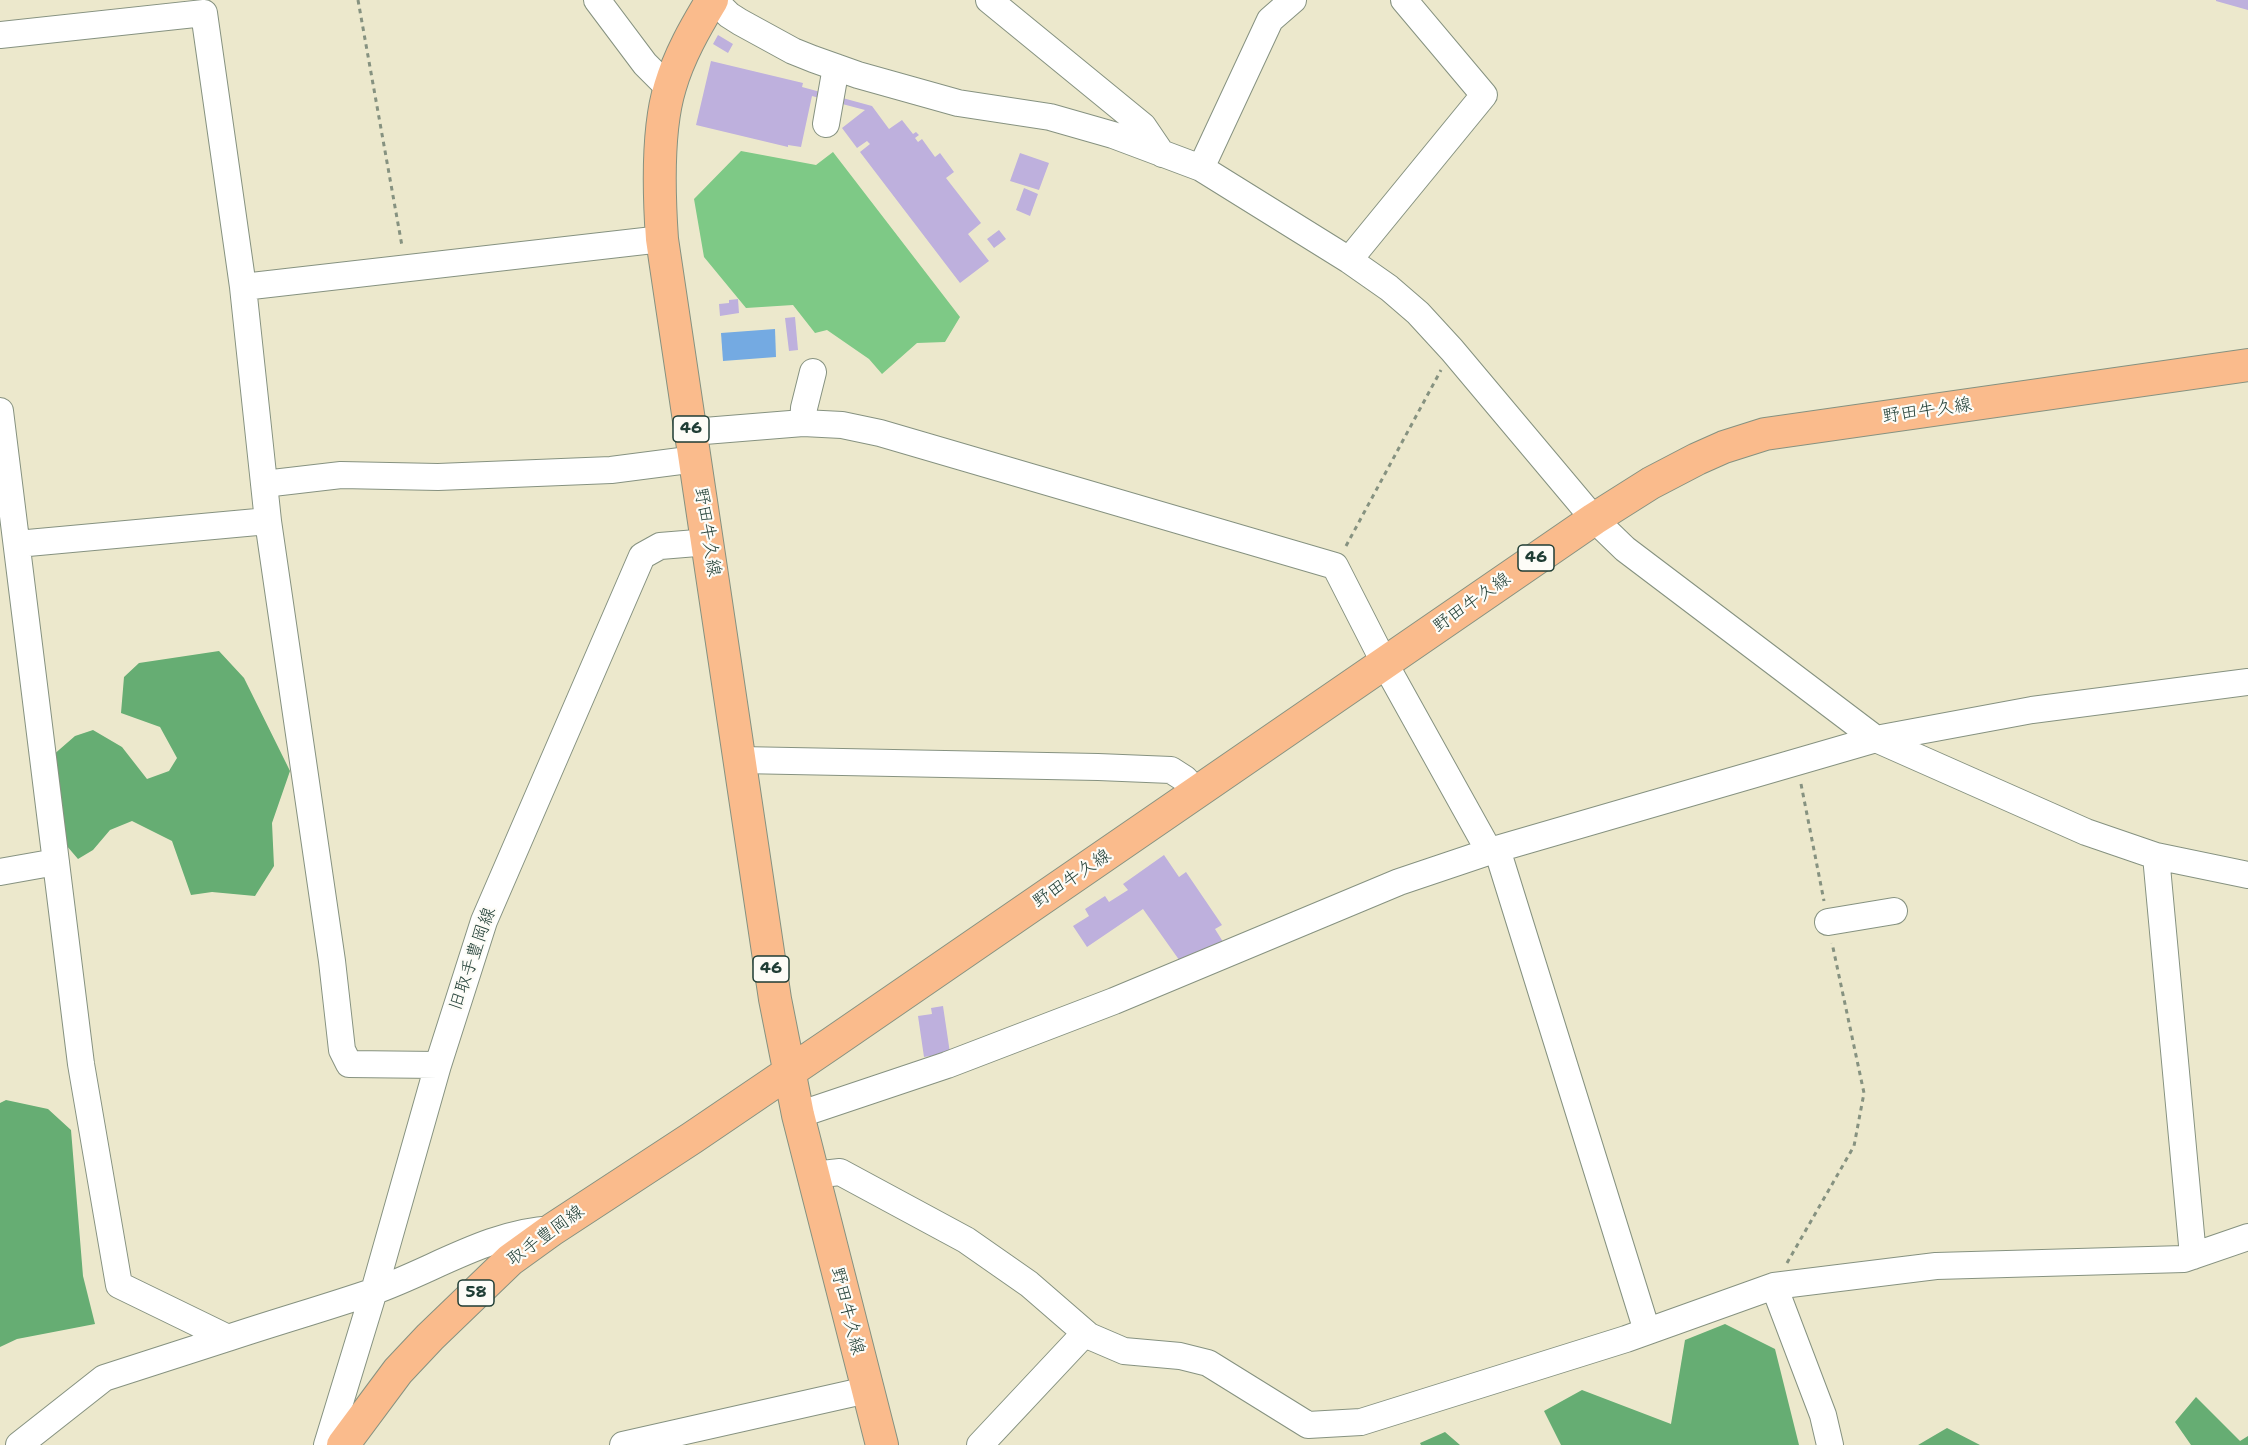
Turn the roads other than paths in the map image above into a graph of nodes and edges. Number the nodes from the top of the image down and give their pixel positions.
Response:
1 (597, 0) edge
2 (713, 0) edge
3 (989, 0) edge
4 (1293, 0) edge
5 (1404, 0) edge
6 (203, 7) edge
7 (0, 35) edge
8 (836, 67) junction
9 (669, 88) junction
10 (826, 124) dead end
11 (1162, 154) junction
12 (1201, 168) junction
13 (663, 239) junction
14 (1349, 260) junction
15 (243, 286) junction
16 (2248, 365) edge
17 (813, 372) dead end
18 (0, 411) edge
19 (803, 423) junction
20 (694, 446) junction
21 (4, 480) edge
22 (264, 484) junction
23 (1594, 519) junction
24 (268, 521) junction
25 (709, 542) junction
26 (17, 544) junction
27 (1385, 664) junction
28 (2248, 682) edge
29 (1876, 739) junction
30 (740, 760) junction
31 (1197, 793) junction
32 (1493, 850) junction
33 (2156, 856) junction
34 (56, 862) junction
35 (0, 872) edge
36 (2248, 875) edge
37 (1894, 911) dead end
38 (1828, 922) road end
39 (438, 1065) junction
40 (789, 1071) junction
41 (798, 1115) junction
42 (813, 1175) junction
43 (553, 1229) junction
44 (2248, 1237) edge
45 (2193, 1256) junction
46 (1774, 1286) junction
47 (374, 1292) junction
48 (1647, 1331) junction
49 (1085, 1333) junction
50 (228, 1338) junction
51 (867, 1390) junction
52 (19, 1445) edge
53 (327, 1445) edge
54 (344, 1445) edge
55 (623, 1445) edge
56 (882, 1445) edge
57 (980, 1445) edge
58 (1830, 1445) edge

1 - 9 street
2 - 8 street
2 - 9 main road, 野田牛久線 / 46
3 - 11 street
4 - 12 street
5 - 14 street
6 - 7 street
6 - 15 street
8 - 10 street
8 - 11 street
9 - 13 main road, 野田牛久線 / 46
11 - 12 street
12 - 14 street
13 - 15 street
13 - 20 main road, 野田牛久線 / 46
14 - 23 street
15 - 22 street
16 - 23 main road, 野田牛久線 / 46
17 - 19 street
18 - 21 street
19 - 20 street
19 - 27 street
20 - 22 street
20 - 25 main road, 野田牛久線 / 46
21 - 26 street
22 - 24 street
23 - 27 main road, 野田牛久線 / 46
23 - 29 street
24 - 26 street
24 - 39 street
25 - 30 main road, 野田牛久線 / 46
25 - 39 street, 旧取手豊岡線
26 - 34 street
27 - 31 main road, 野田牛久線 / 46
27 - 32 street
28 - 29 street
29 - 32 street
29 - 33 street
30 - 31 street
30 - 40 main road, 野田牛久線 / 46
31 - 40 main road, 野田牛久線 / 46
32 - 41 street
32 - 48 street
33 - 36 street
33 - 45 street
34 - 35 street
34 - 50 street
37 - 38 street
39 - 47 street, 旧取手豊岡線
40 - 41 main road, 野田牛久線 / 46
40 - 43 main road, 取手豊岡線 / 58
41 - 42 main road, 野田牛久線 / 46
42 - 49 street
42 - 51 main road, 野田牛久線 / 46
43 - 47 street
43 - 54 main road, 取手豊岡線 / 58
44 - 45 street
45 - 46 street
46 - 48 street
46 - 58 street
47 - 50 street
47 - 53 street, 旧取手豊岡線
48 - 49 street
49 - 57 street
50 - 52 street
51 - 55 street
51 - 56 main road, 野田牛久線 / 46

